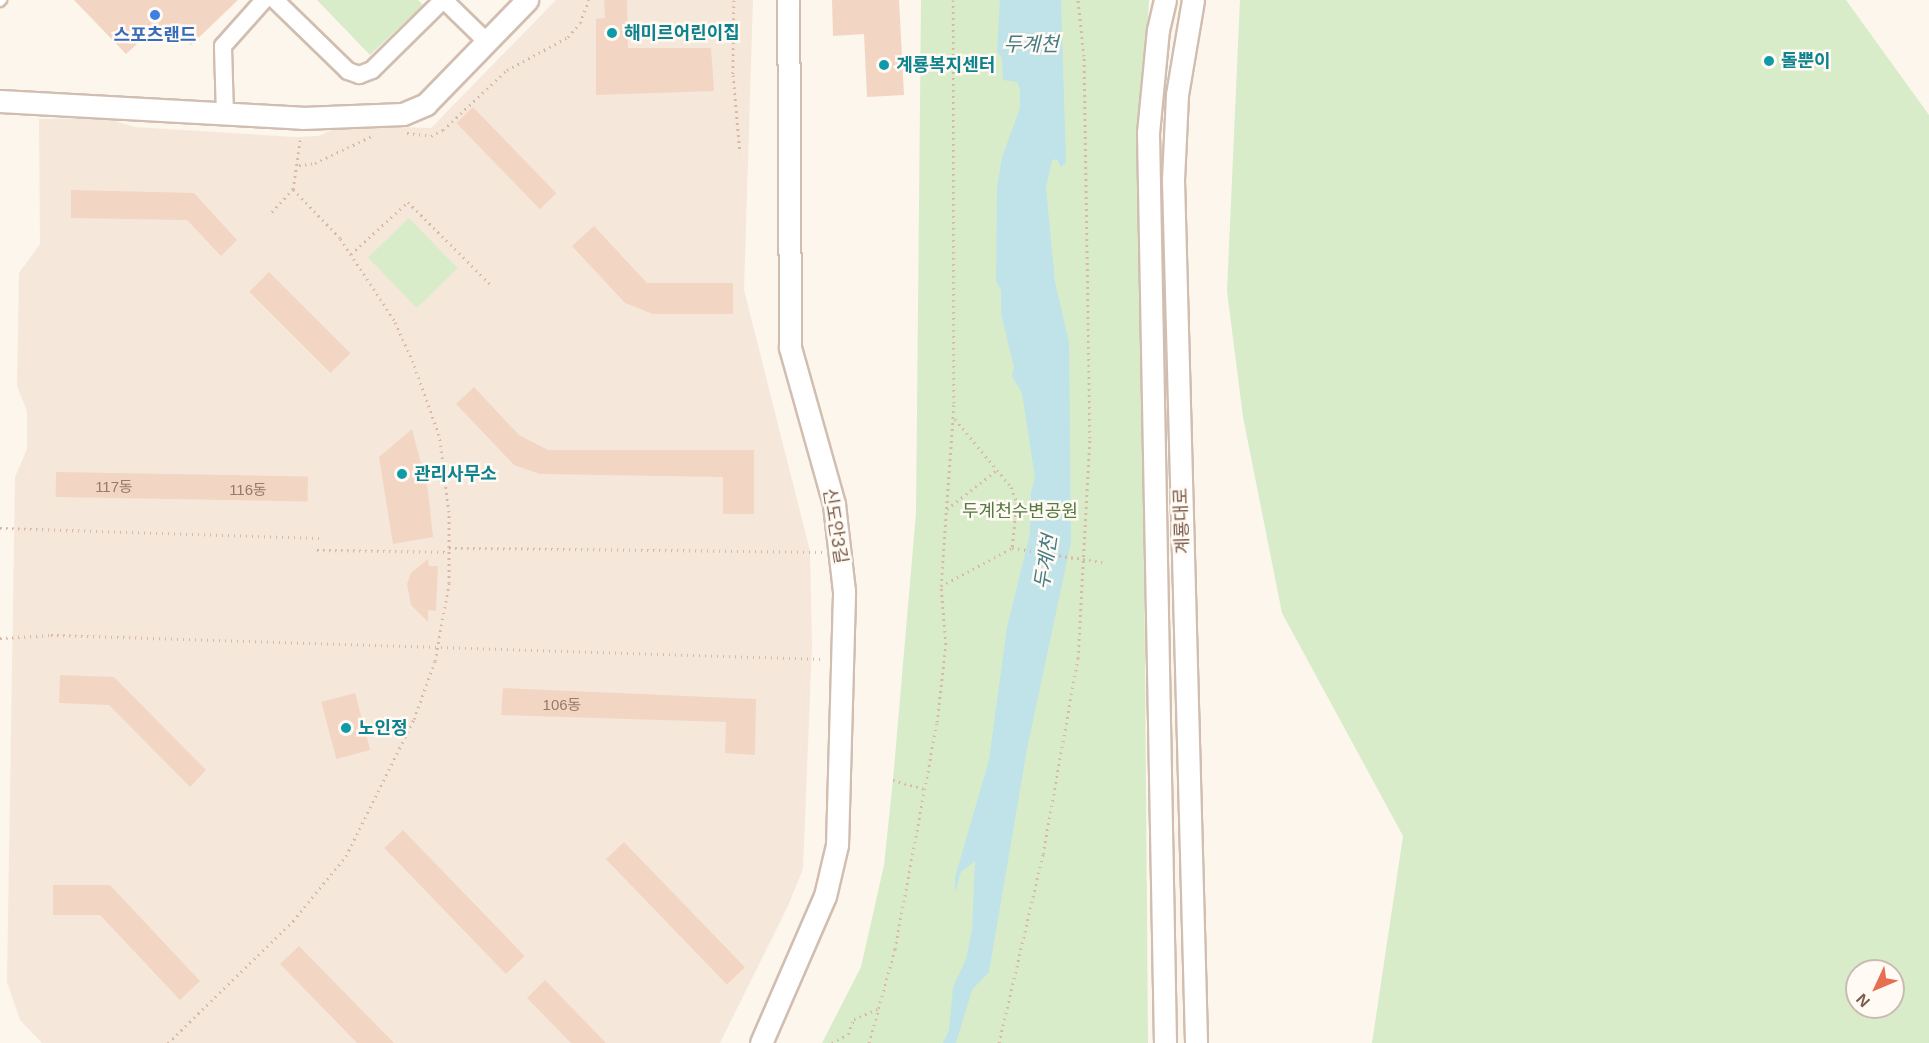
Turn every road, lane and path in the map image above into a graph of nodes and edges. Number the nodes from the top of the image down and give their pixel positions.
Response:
1 (264, 0) edge
2 (275, 0) edge
3 (444, 0) edge
4 (527, 0) edge
5 (734, 0) edge
6 (788, 0) edge
7 (952, 0) edge
8 (1078, 0) edge
9 (1166, 0) edge
10 (1193, 0) edge
11 (486, 41) junction
12 (0, 101) edge
13 (225, 115) junction
14 (302, 118) junction
15 (740, 153) dead end
16 (293, 189) junction
17 (272, 212) dead end
18 (351, 254) junction
19 (491, 285) dead end
20 (953, 417) junction
21 (997, 470) junction
22 (947, 509) junction
23 (0, 528) edge
24 (320, 538) dead end
25 (1011, 548) junction
26 (317, 550) dead end
27 (449, 550) junction
28 (839, 552) junction
29 (1084, 561) junction
30 (1107, 563) dead end
31 (941, 586) junction
32 (0, 638) edge
33 (437, 647) junction
34 (842, 659) junction
35 (893, 780) dead end
36 (924, 789) junction
37 (878, 1009) junction
38 (168, 1043) edge
39 (761, 1043) edge
40 (832, 1043) edge
41 (868, 1043) edge
42 (999, 1043) edge
43 (1165, 1043) edge
44 (1196, 1043) edge

1 - 13 street
2 - 3 street
3 - 11 street
4 - 11 street
5 - 15 path
6 - 28 street, 신도안3길
7 - 20 path
8 - 29 path
9 - 43 street, 계룡대로
10 - 44 street, 계룡대로
11 - 14 street
12 - 13 street
13 - 14 street
14 - 16 path
16 - 17 path
16 - 18 path
18 - 19 path
18 - 27 path
20 - 21 path
20 - 22 path
21 - 22 path
21 - 25 path
22 - 31 path
23 - 24 path
25 - 29 path
25 - 31 path
26 - 27 path
27 - 28 path
27 - 33 path
28 - 34 street, 신도안3길
29 - 30 path
29 - 42 path
31 - 36 path
32 - 33 path
33 - 34 path
33 - 38 path
34 - 39 street, 신도안3길
35 - 36 path
36 - 37 path
37 - 40 path
37 - 41 path

